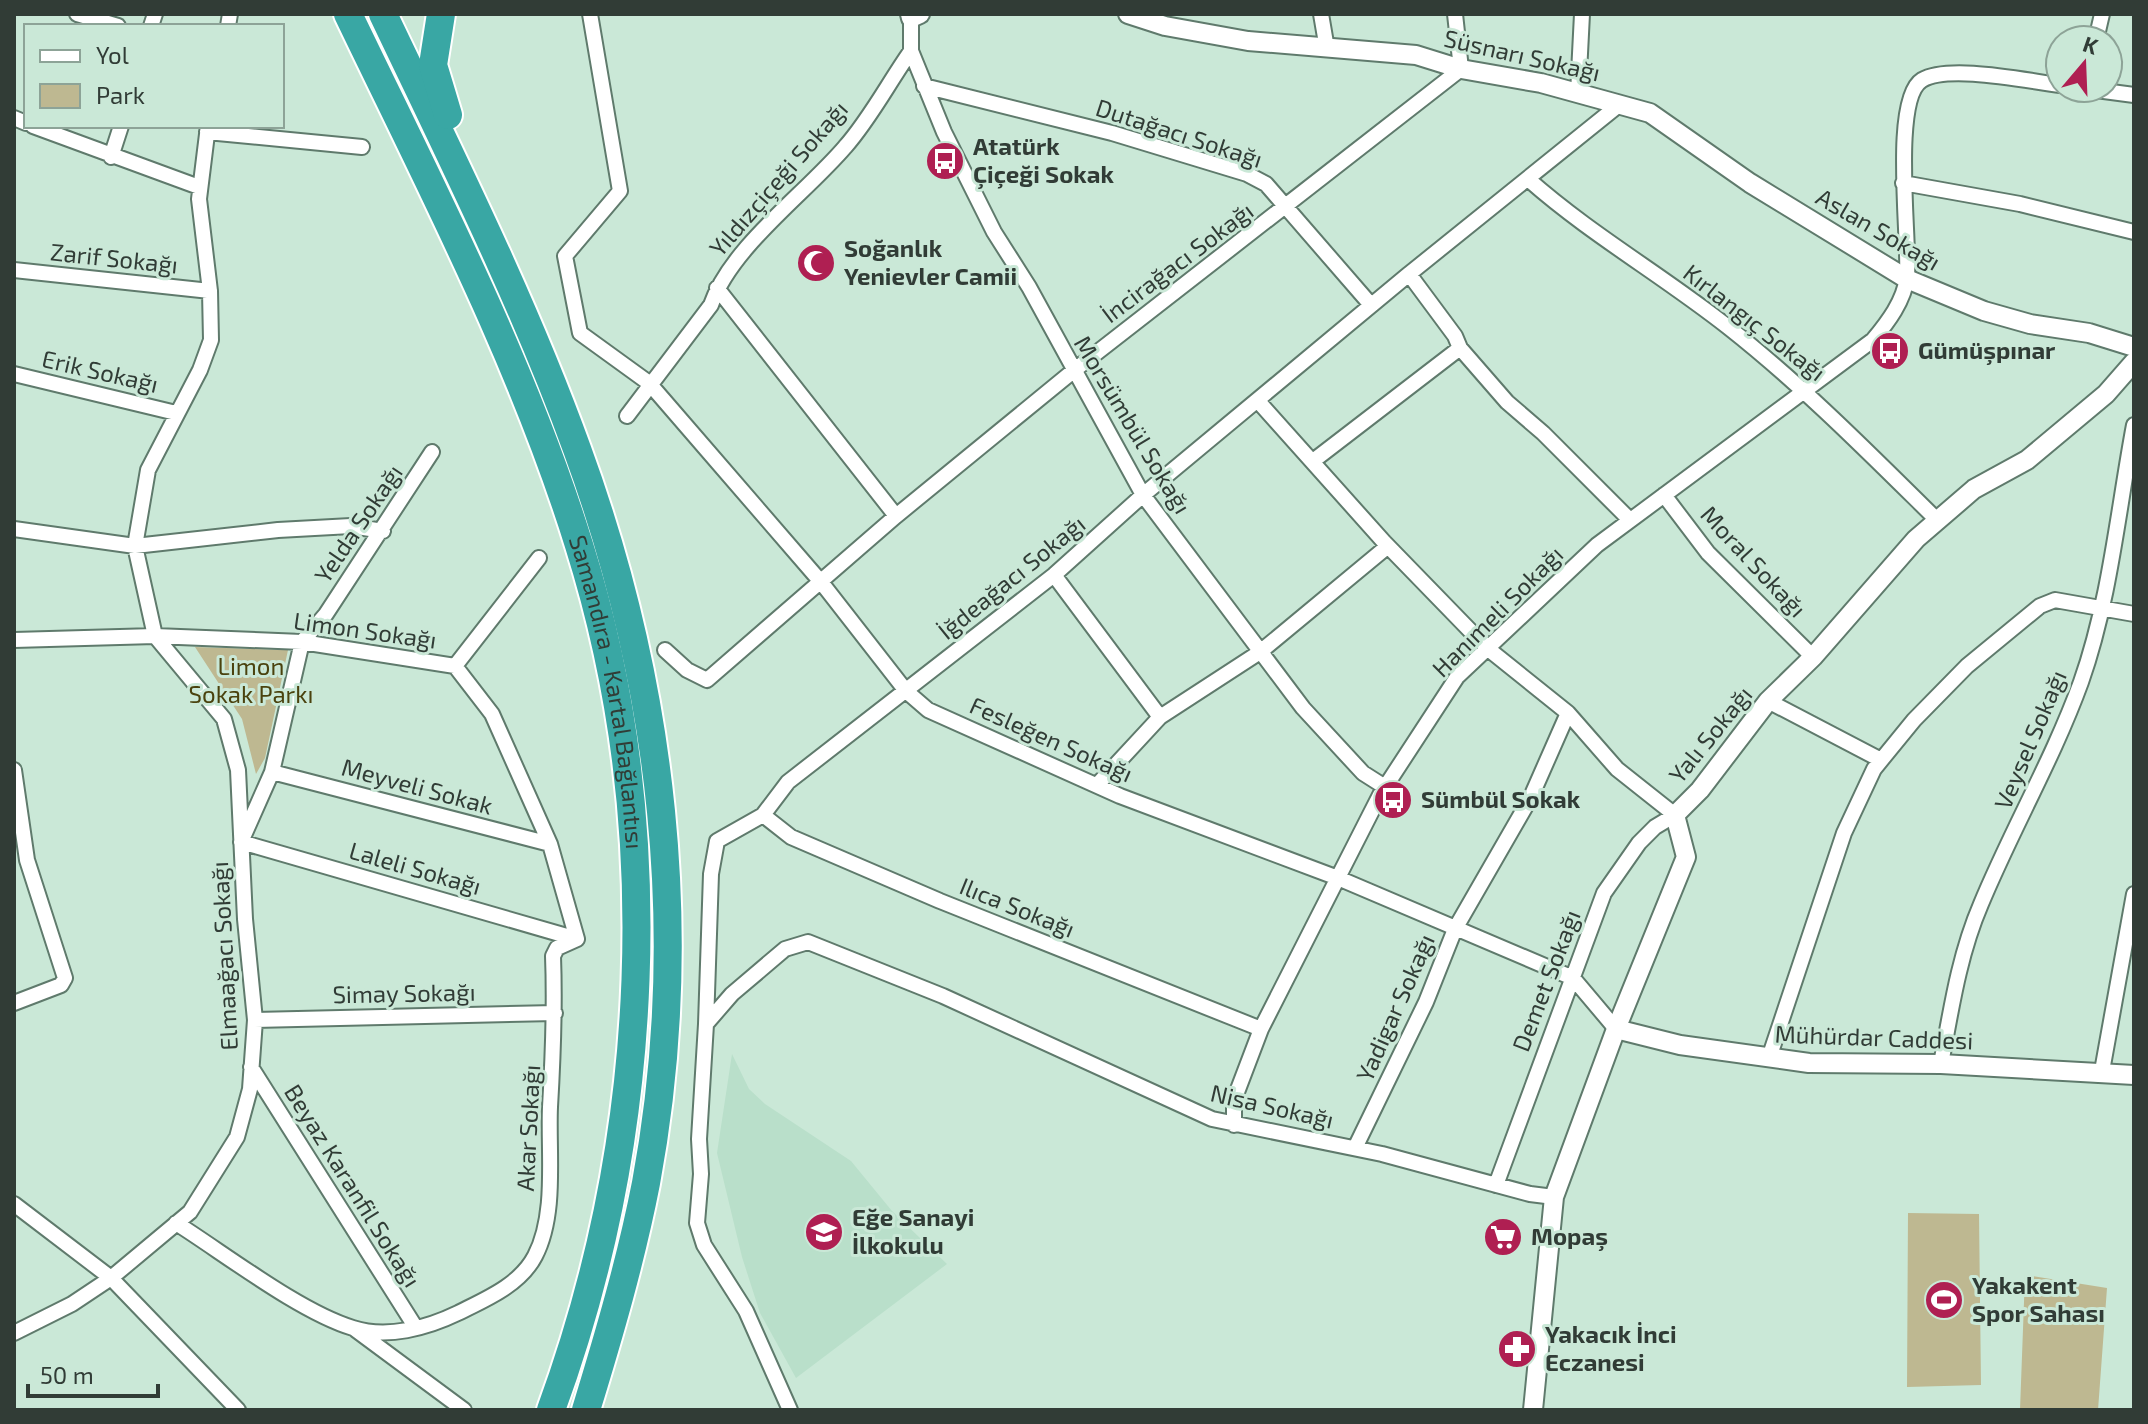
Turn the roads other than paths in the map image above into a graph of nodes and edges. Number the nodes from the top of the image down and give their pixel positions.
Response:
1 (77, 14) edge
2 (326, 14) edge
3 (348, 14) edge
4 (383, 14) edge
5 (441, 14) edge
6 (590, 14) edge
7 (1128, 14) edge
8 (1321, 14) edge
9 (1455, 14) edge
10 (1582, 14) edge
11 (914, 15) edge
12 (111, 24) edge
13 (1327, 49) junction
14 (911, 51) junction
15 (1461, 69) junction
16 (2044, 83) edge
17 (924, 86) junction
18 (1578, 93) junction
19 (1620, 104) junction
20 (38, 128) edge
21 (120, 128) edge
22 (207, 129) edge
23 (408, 142) junction
24 (362, 147) dead end
25 (111, 157) junction
26 (1528, 179) junction
27 (1903, 183) junction
28 (199, 187) junction
29 (1286, 208) junction
30 (2134, 232) edge
31 (501, 266) junction
32 (14, 270) edge
33 (1409, 274) junction
34 (1907, 279) junction
35 (717, 288) junction
36 (210, 291) junction
37 (1371, 305) junction
38 (2134, 347) edge
39 (1460, 348) junction
40 (2134, 362) edge
41 (1072, 372) junction
42 (14, 374) edge
43 (649, 383) junction
44 (1806, 390) junction
45 (1258, 401) junction
46 (176, 413) junction
47 (627, 416) dead end
48 (2134, 425) edge
49 (432, 452) dead end
50 (1313, 461) junction
51 (1143, 495) junction
52 (1664, 495) junction
53 (896, 516) junction
54 (1630, 520) junction
55 (1937, 520) junction
56 (14, 529) edge
57 (383, 531) junction
58 (135, 546) junction
59 (1388, 546) junction
60 (539, 558) dead end
61 (1054, 575) junction
62 (821, 582) junction
63 (2101, 608) junction
64 (2134, 614) edge
65 (155, 636) junction
66 (14, 640) edge
67 (302, 642) junction
68 (1487, 648) junction
69 (665, 650) dead end
70 (1260, 652) junction
71 (1813, 657) junction
72 (455, 666) junction
73 (906, 691) junction
74 (1768, 701) junction
75 (1568, 713) junction
76 (1160, 717) junction
77 (1881, 760) junction
78 (14, 770) edge
79 (272, 772) junction
80 (1097, 785) junction
81 (1385, 787) junction
82 (763, 815) junction
83 (1675, 815) junction
84 (241, 842) junction
85 (550, 844) junction
86 (1338, 878) junction
87 (2134, 894) edge
88 (1455, 929) junction
89 (577, 939) junction
90 (1573, 978) junction
91 (14, 1003) edge
92 (555, 1013) junction
93 (255, 1020) junction
94 (706, 1024) junction
95 (1261, 1029) junction
96 (1616, 1029) junction
97 (1769, 1058) junction
98 (1941, 1064) junction
99 (251, 1067) junction
100 (2102, 1071) junction
101 (2134, 1075) edge
102 (1234, 1125) junction
103 (1355, 1148) junction
104 (1496, 1185) junction
105 (1554, 1197) junction
106 (14, 1204) edge
107 (176, 1223) junction
108 (111, 1278) junction
109 (416, 1328) junction
110 (356, 1330) junction
111 (14, 1333) edge
112 (238, 1410) edge
113 (464, 1410) edge
114 (551, 1410) edge
115 (586, 1410) edge
116 (790, 1410) edge
117 (1533, 1410) edge

1 - 12 street
2 - 23 highway
3 - 23 highway, Samandıra - Kartal Bağlantısı
4 - 31 highway, Samandıra - Kartal Bağlantısı
5 - 31 highway
6 - 43 street, Fesleğen Sokağı
7 - 13 street, Süsnarı Sokağı
8 - 13 street
9 - 15 street
10 - 18 street
11 - 14 street
13 - 15 street, Süsnarı Sokağı
14 - 17 street, Morsümbül Sokağı
14 - 35 street, Yıldızçiçeği Sokağı
15 - 18 street, Süsnarı Sokağı
15 - 29 street, İncirağacı Sokağı
16 - 27 street
17 - 29 street, Dutağacı Sokağı
17 - 41 street, Morsümbül Sokağı
18 - 19 street, Süsnarı Sokağı
19 - 26 street, İğdeağacı Sokağı
19 - 34 street, Aslan Sokağı
20 - 25 street
21 - 25 street
22 - 24 street
22 - 28 street
23 - 114 highway, Samandıra - Kartal Bağlantısı
25 - 28 street
26 - 33 street, İğdeağacı Sokağı
26 - 44 street, Kırlangıç Sokağı
27 - 30 street
27 - 34 street
28 - 36 street
29 - 37 street, Dutağacı Sokağı
29 - 41 street, İncirağacı Sokağı
31 - 115 highway, Samandıra - Kartal Bağlantısı
32 - 36 street, Zarif Sokağı
33 - 37 street, İğdeağacı Sokağı
33 - 39 street
34 - 38 street, Aslan Sokağı
34 - 44 street, Hanımeli Sokağı
35 - 43 street, Yıldızçiçeği Sokağı
35 - 53 street
36 - 46 street
37 - 45 street, İğdeağacı Sokağı
39 - 50 street
39 - 54 street
40 - 55 street, Yalı Sokağı
41 - 51 street, Morsümbül Sokağı
41 - 53 street, İncirağacı Sokağı
42 - 46 street, Erik Sokağı
43 - 47 street, Yıldızçiçeği Sokağı
43 - 62 street, Fesleğen Sokağı
44 - 52 street, Hanımeli Sokağı
44 - 55 street, Kırlangıç Sokağı
45 - 50 street
45 - 51 street, İğdeağacı Sokağı
46 - 58 street
48 - 63 street, Veysel Sokağı
49 - 57 street, Yelda Sokağı
50 - 59 street
51 - 61 street, İğdeağacı Sokağı
51 - 70 street, Morsümbül Sokağı
52 - 54 street, Hanımeli Sokağı
52 - 71 street, Moral Sokağı
53 - 62 street, İncirağacı Sokağı
54 - 68 street, Hanımeli Sokağı
55 - 71 street, Yalı Sokağı
56 - 58 street
57 - 58 street
57 - 67 street, Yelda Sokağı
58 - 65 street, Elmaağacı Sokağı
59 - 68 street
59 - 70 street
60 - 72 street
61 - 73 street, İğdeağacı Sokağı
61 - 76 street
62 - 69 street, İncirağacı Sokağı
62 - 73 street, Fesleğen Sokağı
63 - 64 street
63 - 77 street
63 - 98 street, Veysel Sokağı
65 - 66 street, Limon Sokağı
65 - 67 street, Limon Sokağı
65 - 84 street, Elmaağacı Sokağı
67 - 72 street, Limon Sokağı
67 - 79 street, Yelda Sokağı
68 - 75 street
68 - 81 street, Hanımeli Sokağı
70 - 76 street
70 - 81 street, Morsümbül Sokağı
71 - 74 street, Yalı Sokağı
72 - 85 street, Limon Sokağı
73 - 80 street, Fesleğen Sokağı
73 - 82 street, İğdeağacı Sokağı
74 - 77 street
74 - 83 street, Yalı Sokağı
75 - 83 street
75 - 88 street, Yadigar Sokağı
76 - 80 street
77 - 97 street
78 - 91 street
79 - 84 street, Yelda Sokağı
79 - 85 street, Meyveli Sokak
80 - 86 street, Fesleğen Sokağı
81 - 86 street, Hanımeli Sokağı
82 - 94 street
82 - 95 street, Ilıca Sokağı
83 - 90 street, Demet Sokağı
83 - 96 street, Yalı Sokağı
84 - 89 street, Laleli Sokağı
84 - 93 street, Elmaağacı Sokağı
85 - 89 street, Limon Sokağı
86 - 88 street, Fesleğen Sokağı
86 - 95 street, Hanımeli Sokağı
87 - 100 street
88 - 90 street, Fesleğen Sokağı
88 - 103 street, Yadigar Sokağı
89 - 92 street, Akar Sokağı
90 - 96 street, Fesleğen Sokağı
90 - 104 street, Demet Sokağı
92 - 93 street, Simay Sokağı
92 - 109 street, Akar Sokağı
93 - 99 street, Elmaağacı Sokağı
94 - 102 street, Nisa Sokağı
94 - 116 street
95 - 102 street, Hanımeli Sokağı
96 - 97 street, Mühürdar Caddesi
96 - 105 street, Yalı Sokağı
97 - 98 street, Mühürdar Caddesi
98 - 100 street, Mühürdar Caddesi
99 - 107 street, Elmaağacı Sokağı
99 - 109 street, Beyaz Karanfil Sokağı
100 - 101 street, Mühürdar Caddesi
102 - 103 street, Nisa Sokağı
103 - 104 street, Nisa Sokağı
104 - 105 street, Nisa Sokağı
105 - 117 street, Yalı Sokağı
106 - 108 street
107 - 108 street, Elmaağacı Sokağı
107 - 110 street, Akar Sokağı
108 - 111 street, Elmaağacı Sokağı
108 - 112 street
109 - 110 street, Akar Sokağı
110 - 113 street

